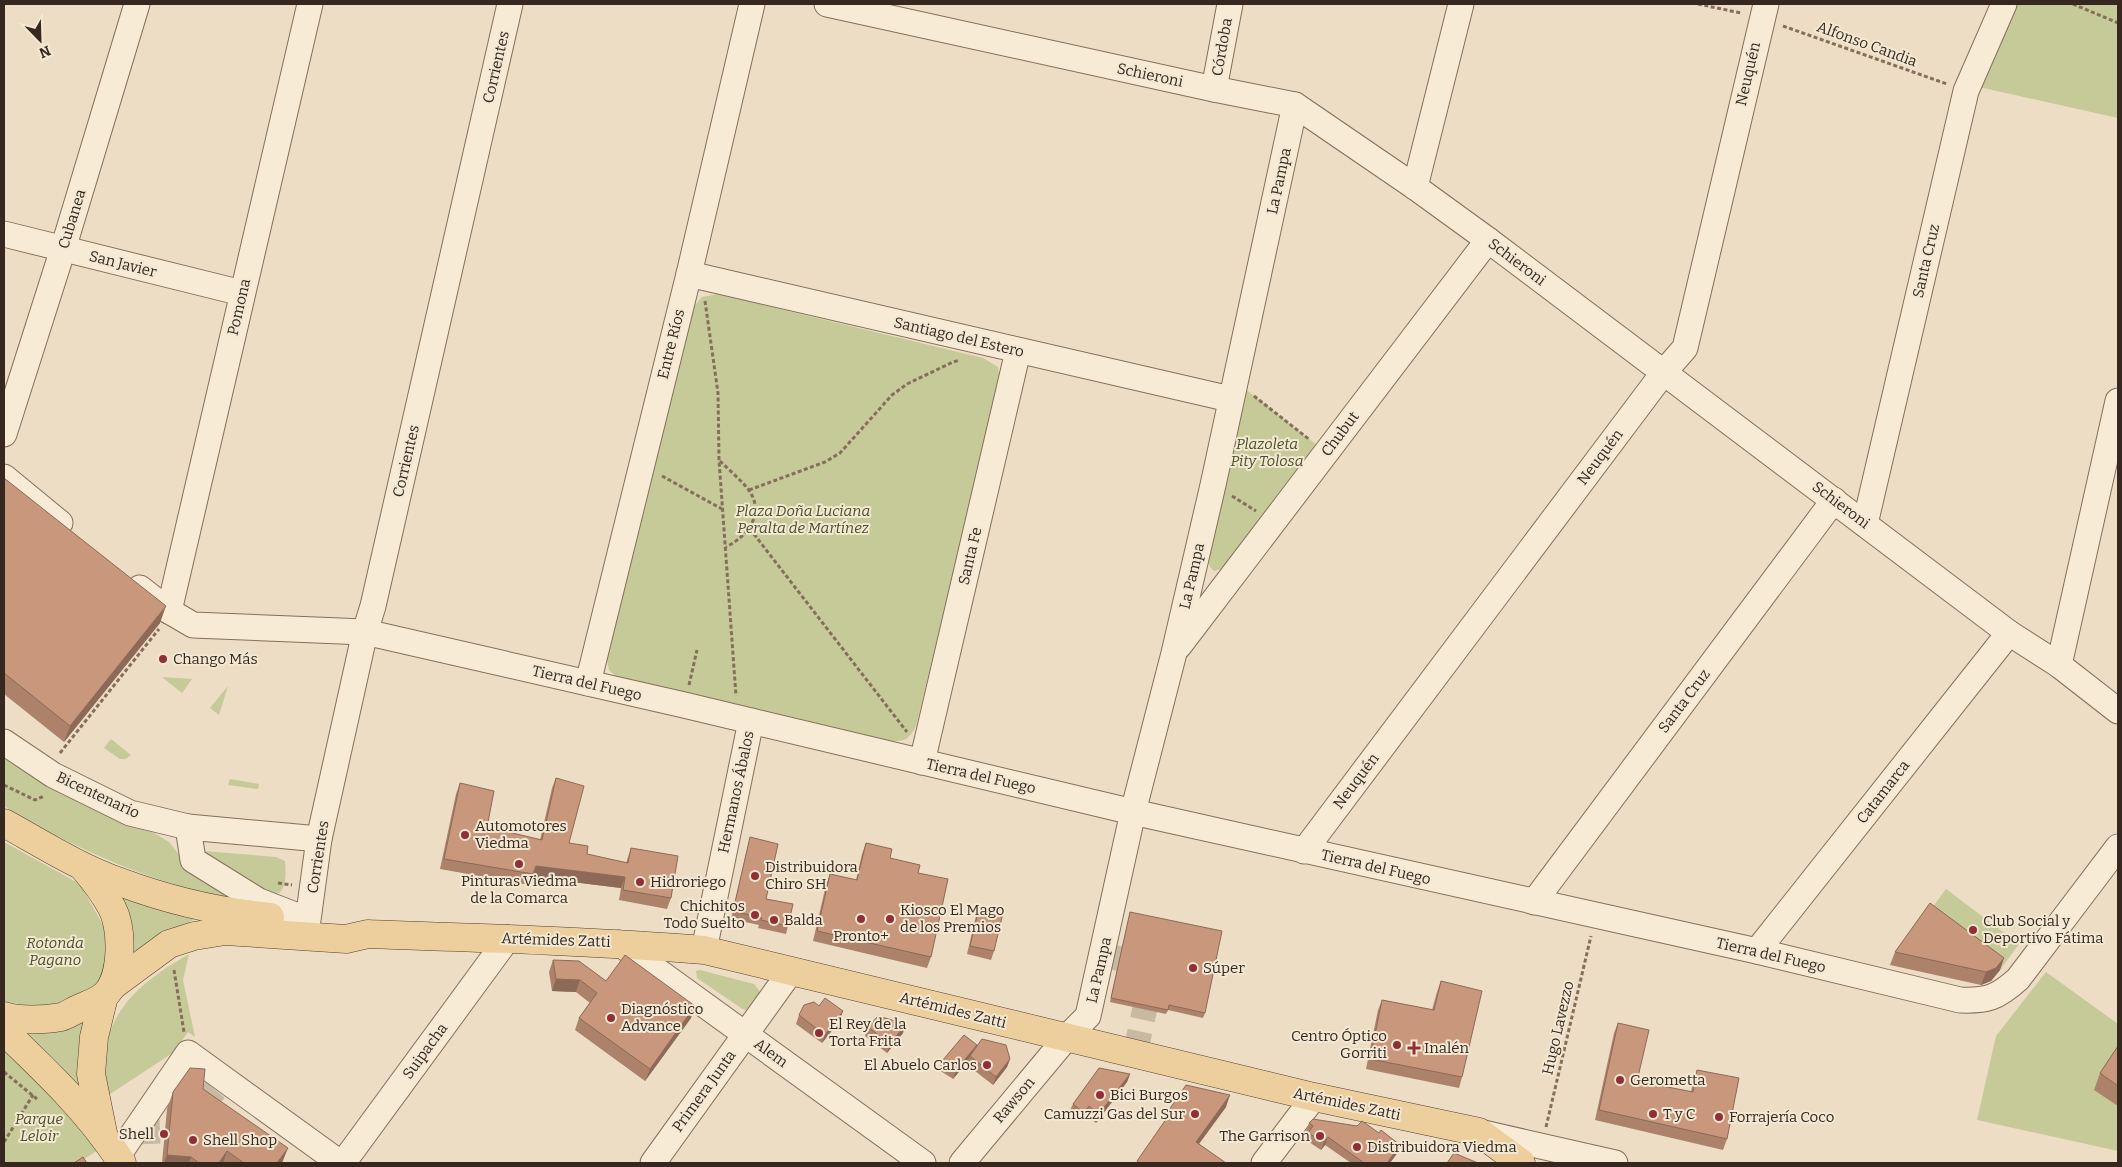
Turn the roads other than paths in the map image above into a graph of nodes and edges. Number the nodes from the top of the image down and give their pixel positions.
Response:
1 (137, 4) edge
2 (310, 4) edge
3 (510, 4) edge
4 (752, 4) edge
5 (828, 4) edge
6 (1230, 4) edge
7 (1461, 4) edge
8 (2004, 4) edge
9 (1764, 11) edge
10 (901, 12) edge
11 (1214, 89) junction
12 (1296, 105) junction
13 (1415, 186) junction
14 (4, 234) edge
15 (1488, 240) junction
16 (63, 249) junction
17 (689, 274) junction
18 (242, 293) junction
19 (1018, 351) junction
20 (1664, 372) junction
21 (1233, 390) junction
22 (2118, 401) edge
23 (4, 434) edge
24 (4, 477) edge
25 (1834, 500) junction
26 (1865, 524) junction
27 (79, 538) edge
28 (124, 574) edge
29 (172, 613) junction
30 (365, 632) junction
31 (2009, 633) junction
32 (1174, 653) junction
33 (2059, 665) junction
34 (588, 683) junction
35 (2118, 711) edge
36 (744, 720) junction
37 (4, 742) edge
38 (922, 762) junction
39 (1133, 812) junction
40 (4, 824) edge
41 (188, 827) junction
42 (320, 839) junction
43 (2118, 847) edge
44 (1304, 851) junction
45 (81, 864) junction
46 (1534, 902) junction
47 (308, 920) junction
48 (368, 934) junction
49 (508, 938) junction
50 (619, 943) junction
51 (704, 950) junction
52 (1757, 951) junction
53 (791, 971) junction
54 (108, 991) junction
55 (4, 1016) edge
56 (4, 1031) edge
57 (745, 1035) junction
58 (1067, 1037) junction
59 (185, 1057) junction
60 (216, 1088) dead end
61 (1314, 1097) junction
62 (114, 1152) edge
63 (1531, 1155) edge
64 (1570, 1159) edge
65 (341, 1163) edge
66 (653, 1163) edge
67 (923, 1163) edge
68 (962, 1163) edge
69 (1264, 1163) edge
70 (1616, 1163) edge

1 - 16 street, Cubanea
2 - 18 street, Pomona
3 - 30 street, Corrientes
4 - 17 street, Entre Ríos
5 - 10 street, Schieroni
6 - 11 street, Córdoba
7 - 13 street
8 - 26 street, Santa Cruz
9 - 20 street, Neuquén
10 - 11 street, Schieroni
11 - 12 street, Schieroni
12 - 13 street, Schieroni
12 - 21 street, La Pampa
13 - 15 street, Schieroni
14 - 16 street, San Javier
15 - 20 street, Schieroni
15 - 32 street, Chubut
16 - 18 street, San Javier
16 - 23 street, Cubanea
17 - 19 street, Santiago del Estero
17 - 34 street, Entre Ríos
18 - 29 street, Pomona
19 - 21 street, Santiago del Estero
19 - 38 street, Santa Fe
20 - 25 street, Schieroni
20 - 44 street, Neuquén
21 - 32 street, La Pampa
22 - 33 street
24 - 27 street
25 - 26 street, Schieroni
25 - 46 street, Santa Cruz
26 - 31 street, Schieroni
28 - 29 street, Tierra del Fuego
29 - 30 street, Tierra del Fuego
30 - 34 street, Tierra del Fuego
30 - 42 street, Corrientes
31 - 33 street, Schieroni
31 - 52 street, Catamarca
32 - 39 street, La Pampa
33 - 35 street, Schieroni
34 - 36 street, Tierra del Fuego
36 - 38 street, Tierra del Fuego
36 - 51 street, Hermanos Ábalos
37 - 41 street, Bicentenario
38 - 39 street, Tierra del Fuego
39 - 44 street, Tierra del Fuego
39 - 58 street, La Pampa
40 - 45 main road
41 - 42 street, Bicentenario
41 - 47 street
42 - 47 street, Corrientes
43 - 52 street, Tierra del Fuego
44 - 46 street, Tierra del Fuego
45 - 47 main road, Artémides Zatti
45 - 54 main road
46 - 52 street, Tierra del Fuego
47 - 48 main road, Artémides Zatti
48 - 49 main road, Artémides Zatti
48 - 54 main road, Artémides Zatti
49 - 50 main road, Artémides Zatti
49 - 65 street, Suipacha
50 - 51 main road, Artémides Zatti
50 - 57 street, Alem
51 - 53 main road, Artémides Zatti
53 - 57 street, Primera Junta
53 - 58 main road, Artémides Zatti
54 - 55 main road
54 - 62 main road
56 - 62 main road
57 - 66 street, Primera Junta
57 - 67 street, Alem
58 - 61 main road, Artémides Zatti
58 - 68 street, Rawson
59 - 60 street
59 - 62 street
59 - 65 street
61 - 63 main road, Artémides Zatti
61 - 69 street
63 - 64 street
64 - 70 street

